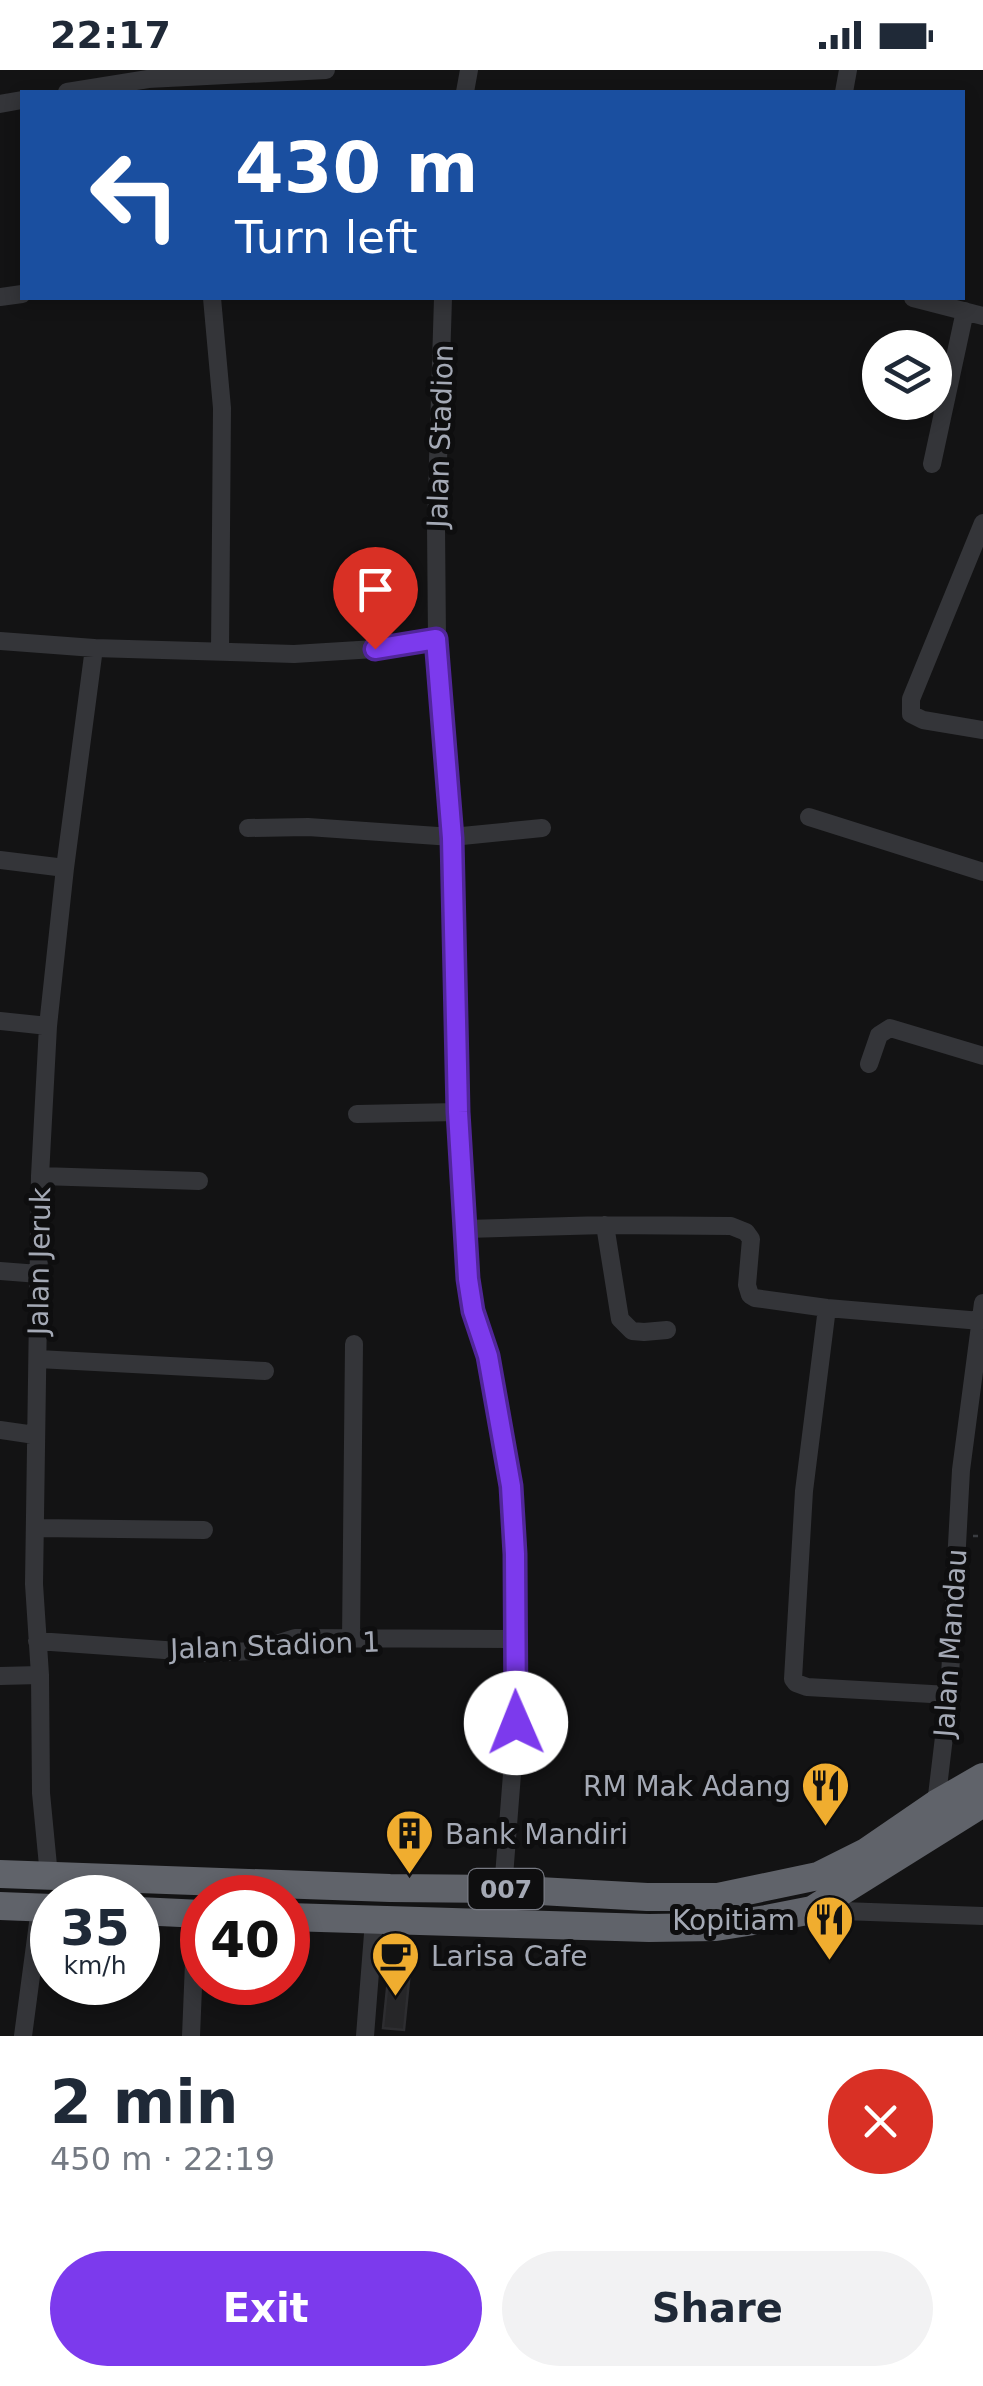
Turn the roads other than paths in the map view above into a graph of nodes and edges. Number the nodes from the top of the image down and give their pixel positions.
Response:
1 (326, 70) edge
2 (304, 71) edge
3 (208, 84) edge
4 (79, 90) edge
5 (212, 300) edge
6 (443, 300) edge
7 (921, 300) edge
8 (974, 314) edge
9 (932, 464) dead end
10 (983, 523) edge
11 (436, 639) junction
12 (0, 641) edge
13 (94, 648) junction
14 (220, 652) junction
15 (983, 730) edge
16 (809, 817) dead end
17 (248, 828) dead end
18 (542, 828) dead end
19 (452, 838) junction
20 (0, 860) edge
21 (65, 868) junction
22 (983, 872) edge
23 (0, 1021) edge
24 (48, 1026) junction
25 (983, 1056) edge
26 (870, 1064) dead end
27 (458, 1112) junction
28 (357, 1114) dead end
29 (40, 1176) junction
30 (199, 1181) dead end
31 (605, 1224) junction
32 (466, 1229) junction
33 (0, 1271) edge
34 (39, 1274) junction
35 (827, 1308) junction
36 (982, 1312) edge
37 (666, 1330) dead end
38 (354, 1344) dead end
39 (38, 1360) junction
40 (265, 1370) dead end
41 (0, 1430) edge
42 (35, 1435) junction
43 (36, 1528) junction
44 (204, 1530) dead end
45 (514, 1639) junction
46 (352, 1640) junction
47 (37, 1641) junction
48 (40, 1675) junction
49 (0, 1676) edge
50 (949, 1695) junction
51 (983, 1777) edge
52 (983, 1803) edge
53 (936, 1804) junction
54 (0, 1874) edge
55 (30, 1875) edge
56 (49, 1875) edge
57 (160, 1880) edge
58 (503, 1888) junction
59 (0, 1906) edge
60 (30, 1907) edge
61 (812, 1910) junction
62 (983, 1916) edge
63 (310, 1918) edge
64 (374, 1920) junction
65 (30, 1997) edge
66 (193, 2005) edge
67 (23, 2036) edge
68 (191, 2036) edge
69 (365, 2036) edge

1 - 2 street
2 - 3 street
3 - 4 street
5 - 14 street
6 - 11 street, Jalan Stadion
7 - 8 street
8 - 9 street
10 - 15 street
11 - 14 street
11 - 19 street, Jalan Stadion
12 - 13 street
13 - 14 street
13 - 21 street, Jalan Jeruk
16 - 22 street
17 - 19 street
18 - 19 street
19 - 27 street, Jalan Stadion
20 - 21 street
21 - 24 street, Jalan Jeruk
23 - 24 street
24 - 29 street, Jalan Jeruk
25 - 26 street
27 - 28 street
27 - 32 street, Jalan Stadion
29 - 30 street
29 - 34 street, Jalan Jeruk
31 - 32 street
31 - 35 street
31 - 37 street
32 - 45 street, Jalan Stadion
33 - 34 street
34 - 39 street, Jalan Jeruk
35 - 36 street
35 - 50 street
36 - 50 street, Jalan Mandau
38 - 46 street
39 - 40 street
39 - 42 street, Jalan Jeruk
41 - 42 street
42 - 43 street, Jalan Jeruk
43 - 44 street
43 - 47 street, Jalan Jeruk
45 - 46 street, Jalan Stadion 1
45 - 58 street, Jalan Stadion
46 - 47 street, Jalan Stadion 1
47 - 48 street, Jalan Jeruk
48 - 49 street
48 - 56 street, Jalan Jeruk
50 - 53 street, Jalan Mandau
51 - 53 highway, 007
52 - 61 highway, 007
53 - 58 highway, 007
54 - 55 highway, 007
57 - 58 highway, 007
59 - 60 highway
61 - 62 street
61 - 64 highway, 007
63 - 64 highway, 007
64 - 69 street
65 - 67 street
66 - 68 street

